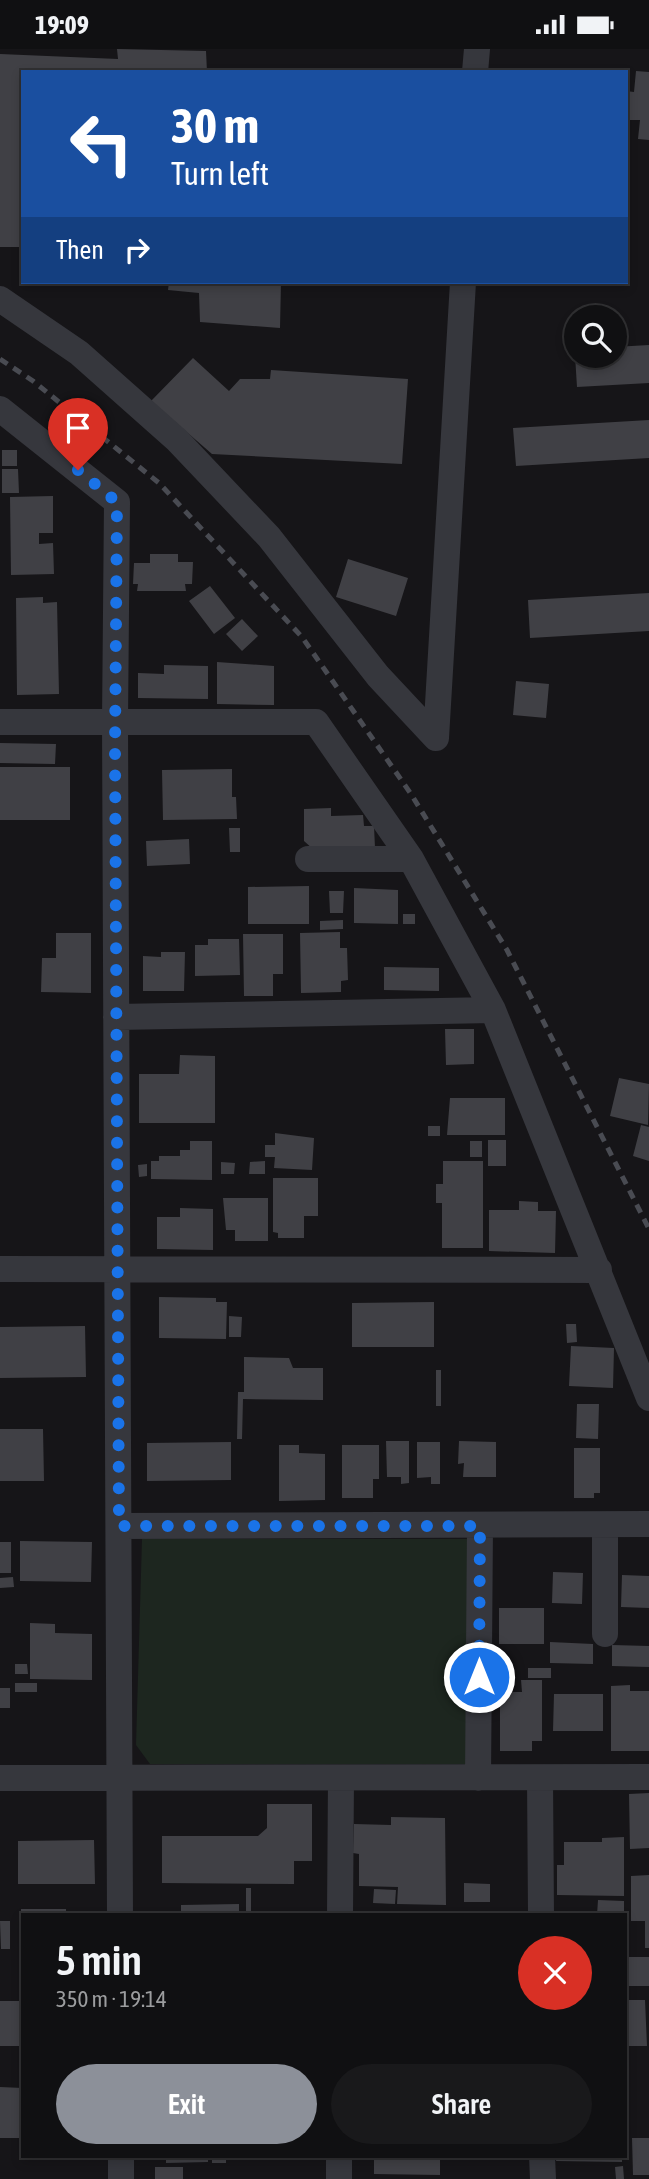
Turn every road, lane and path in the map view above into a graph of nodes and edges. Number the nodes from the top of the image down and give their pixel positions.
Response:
1 (477, 49) edge
2 (475, 70) edge
3 (463, 284) edge
4 (0, 299) edge
5 (0, 409) edge
6 (0, 722) edge
7 (115, 722) junction
8 (308, 859) dead end
9 (411, 859) junction
10 (493, 1010) junction
11 (116, 1017) junction
12 (0, 1269) edge
13 (117, 1270) junction
14 (599, 1270) junction
15 (649, 1398) edge
16 (649, 1524) edge
17 (605, 1525) junction
18 (119, 1526) junction
19 (480, 1526) junction
20 (605, 1634) dead end
21 (649, 1777) edge
22 (0, 1778) edge
23 (119, 1778) junction
24 (341, 1778) junction
25 (478, 1778) junction
26 (540, 1778) junction
27 (120, 1913) edge
28 (340, 1913) edge
29 (541, 1913) edge
30 (121, 2158) edge
31 (339, 2158) edge
32 (542, 2158) edge
33 (121, 2179) edge
34 (339, 2179) edge
35 (543, 2179) edge

1 - 2 street
3 - 4 street
5 - 7 street
6 - 7 street
7 - 9 street
7 - 11 street
8 - 9 street
9 - 10 street
10 - 11 street
10 - 14 street
11 - 13 street
12 - 13 street
13 - 14 street
13 - 18 street
14 - 15 street
16 - 17 street
17 - 19 street
17 - 20 street
18 - 19 street
18 - 23 street
19 - 25 street
21 - 26 street
22 - 23 street
23 - 24 street
23 - 27 street
24 - 25 street
24 - 28 street
25 - 26 street
26 - 29 street
30 - 33 street
31 - 34 street
32 - 35 street

